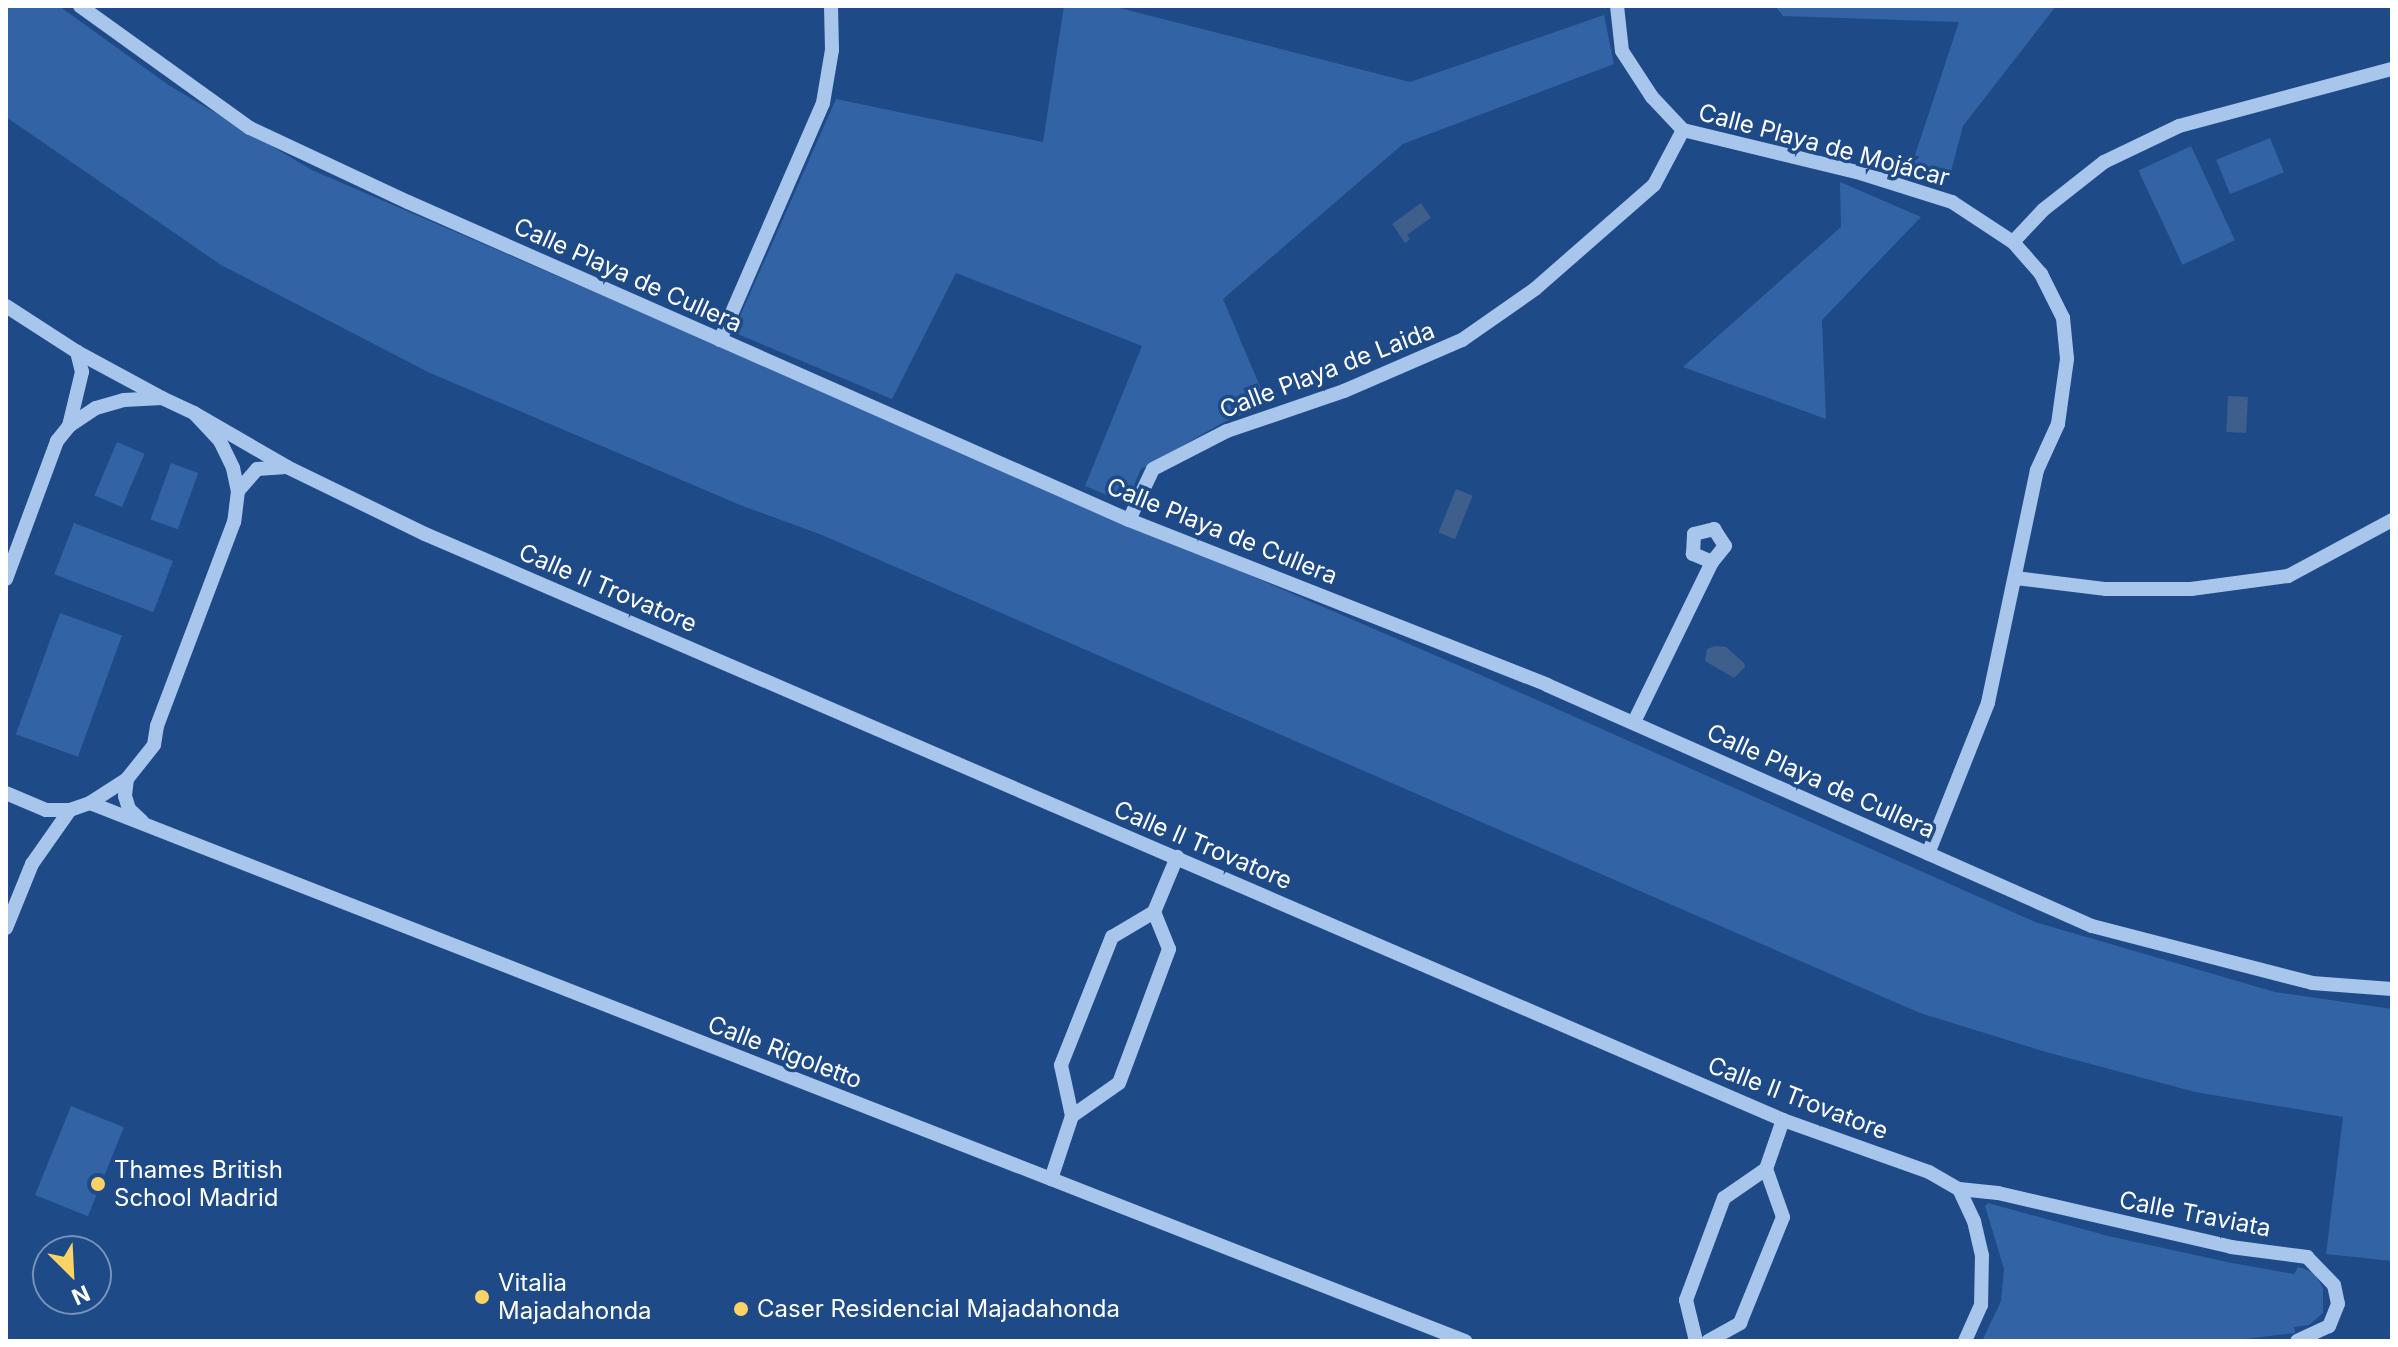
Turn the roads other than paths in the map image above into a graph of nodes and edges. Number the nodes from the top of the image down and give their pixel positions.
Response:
1 (80, 6) edge
2 (831, 6) edge
3 (1617, 6) edge
4 (2392, 69) edge
5 (1683, 130) junction
6 (2013, 242) junction
7 (6, 306) edge
8 (720, 340) junction
9 (77, 352) junction
10 (162, 398) junction
11 (194, 413) junction
12 (69, 426) junction
13 (287, 467) junction
14 (238, 491) junction
15 (1129, 520) junction
16 (2392, 520) edge
17 (1712, 562) dead end
18 (2016, 578) junction
19 (6, 579) edge
20 (1634, 722) junction
21 (127, 779) junction
22 (6, 793) edge
23 (90, 803) junction
24 (70, 810) junction
25 (148, 827) junction
26 (1928, 854) junction
27 (1177, 857) junction
28 (1154, 912) junction
29 (6, 928) edge
30 (2392, 989) edge
31 (1072, 1116) junction
32 (1783, 1120) junction
33 (1766, 1169) junction
34 (1051, 1179) junction
35 (1959, 1189) junction
36 (1465, 1341) edge
37 (1696, 1341) edge
38 (1708, 1341) edge
39 (1965, 1341) edge
40 (2297, 1341) edge

1 - 8 street, Calle Playa de Cullera
2 - 8 street
3 - 5 street, Calle Playa de Mojácar
4 - 6 street
5 - 6 street, Calle Playa de Mojácar
5 - 15 street, Calle Playa de Laida
6 - 18 street, Calle Playa de Mojácar
7 - 9 street, Calle Il Trovatore
8 - 15 street, Calle Playa de Cullera
9 - 10 street, Calle Il Trovatore
9 - 12 street
10 - 11 street, Calle Il Trovatore
10 - 12 street
11 - 13 street, Calle Il Trovatore
11 - 14 street
12 - 19 street
13 - 14 street
13 - 27 street, Calle Il Trovatore
14 - 21 street
15 - 20 street, Calle Playa de Cullera
16 - 18 street
17 - 20 street
18 - 26 street, Calle Playa de Mojácar
20 - 26 street, Calle Playa de Cullera
21 - 23 street
21 - 25 street
22 - 24 street
23 - 24 street
23 - 25 street, Calle Rigoletto
24 - 29 street
25 - 34 street, Calle Rigoletto
26 - 30 street, Calle Playa de Cullera
27 - 28 street
27 - 32 street, Calle Il Trovatore
28 - 31 street
28 - 31 street
31 - 34 street
32 - 33 street
32 - 35 street, Calle Il Trovatore
33 - 37 street
33 - 38 street
34 - 36 street, Calle Rigoletto
35 - 39 street
35 - 40 street, Calle Traviata

